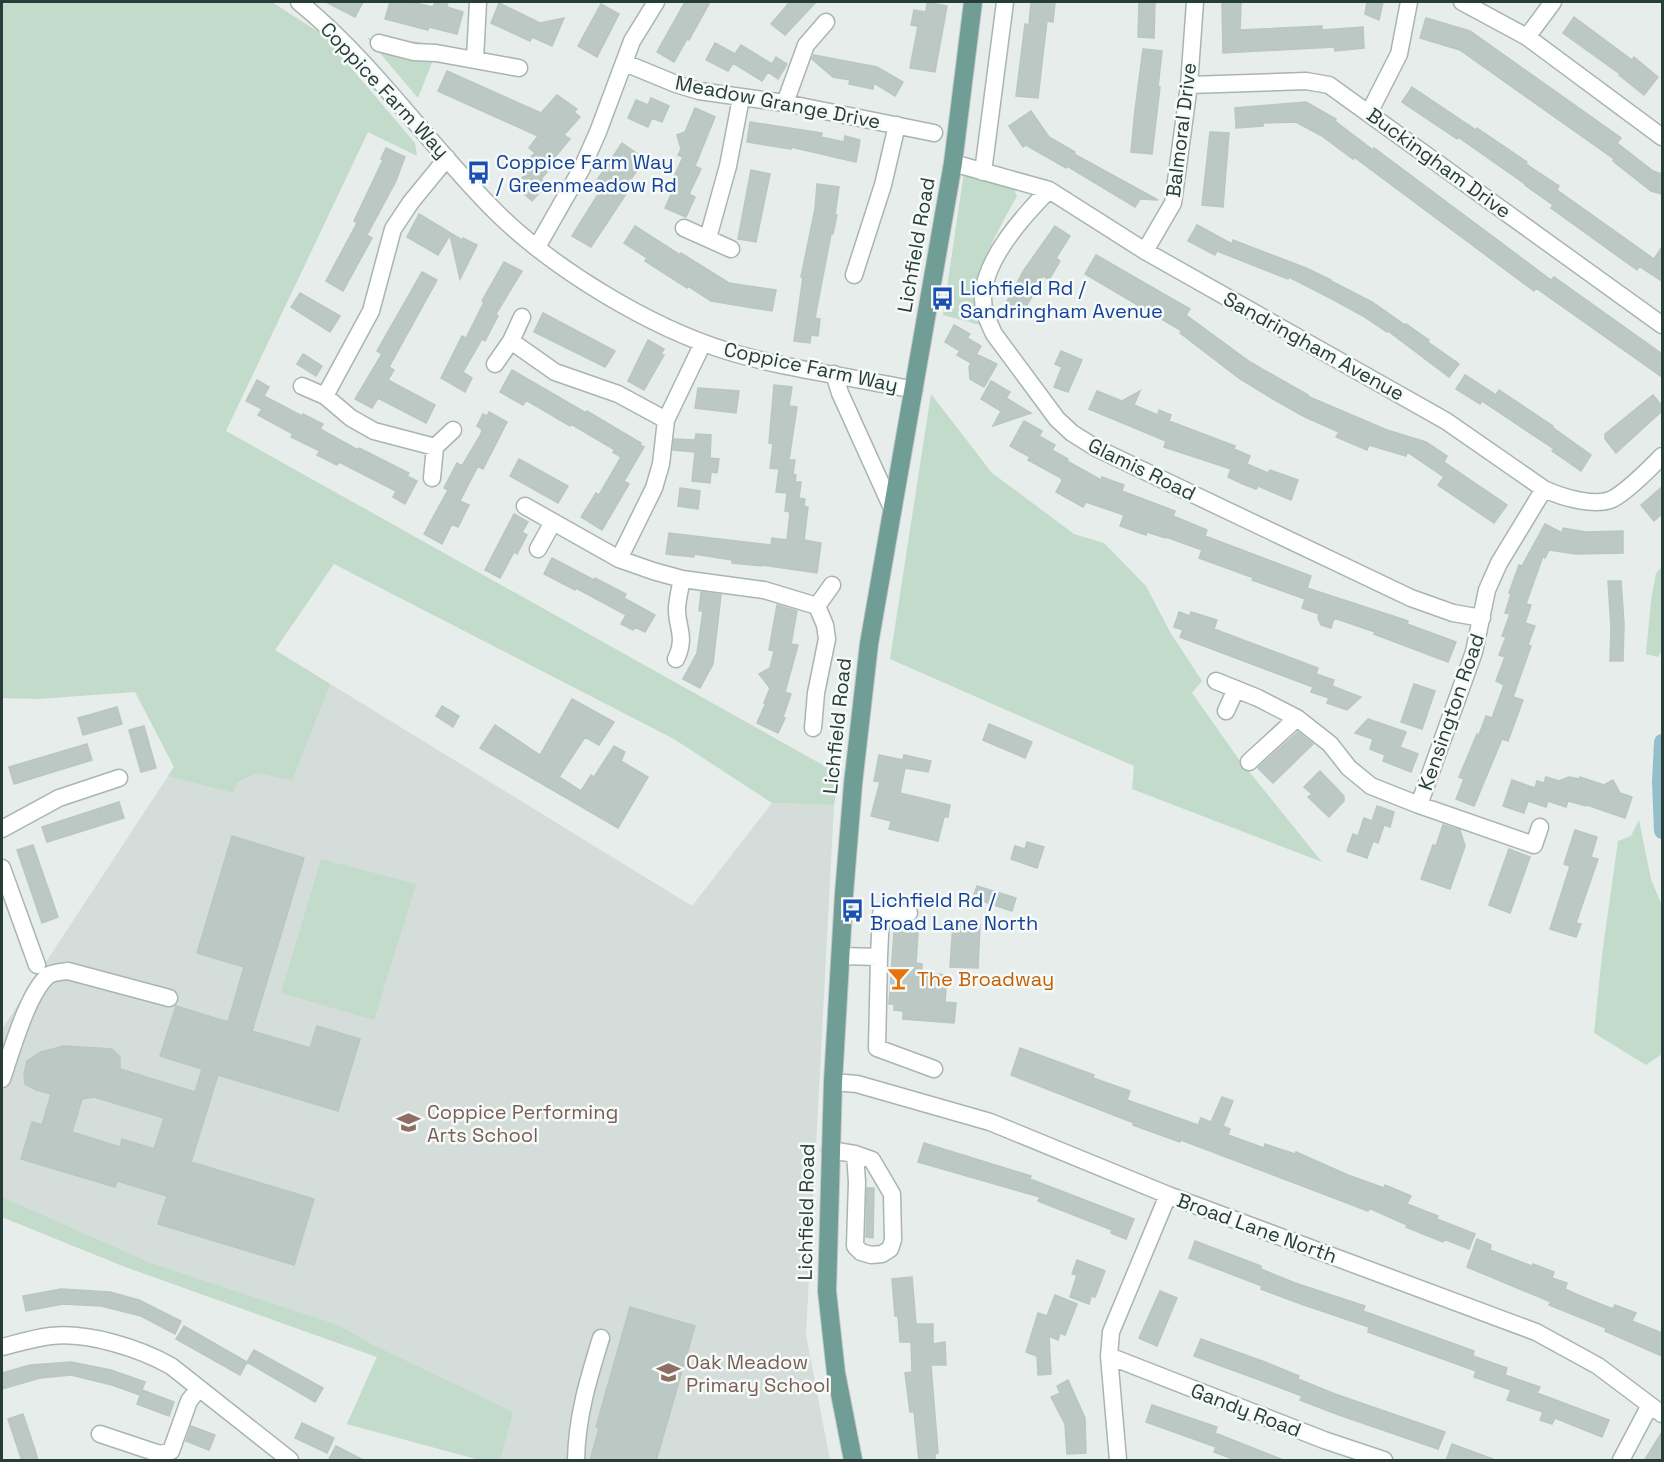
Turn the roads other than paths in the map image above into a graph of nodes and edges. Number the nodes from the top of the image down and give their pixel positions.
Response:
1 (300, 2) edge
2 (478, 2) edge
3 (656, 2) edge
4 (973, 2) edge
5 (1005, 2) edge
6 (1194, 2) edge
7 (1409, 2) edge
8 (1462, 2) edge
9 (1553, 2) edge
10 (826, 22) dead end
11 (1527, 37) junction
12 (379, 43) dead end
13 (475, 59) junction
14 (625, 63) junction
15 (519, 68) dead end
16 (1189, 85) junction
17 (741, 98) junction
18 (785, 103) junction
19 (1369, 113) junction
20 (897, 124) junction
21 (934, 133) dead end
22 (1662, 137) edge
23 (447, 158) junction
24 (952, 163) junction
25 (983, 172) junction
26 (1048, 190) junction
27 (684, 228) dead end
28 (708, 238) junction
29 (537, 247) junction
30 (731, 249) dead end
31 (1145, 251) junction
32 (855, 275) dead end
33 (522, 316) dead end
34 (1662, 325) edge
35 (511, 341) junction
36 (703, 343) junction
37 (495, 364) dead end
38 (834, 374) junction
39 (302, 386) dead end
40 (914, 390) junction
41 (325, 396) junction
42 (666, 420) junction
43 (453, 430) dead end
44 (435, 447) junction
45 (1662, 456) edge
46 (432, 478) dead end
47 (1544, 489) junction
48 (525, 506) dead end
49 (892, 508) junction
50 (553, 522) junction
51 (538, 549) dead end
52 (619, 559) junction
53 (682, 579) junction
54 (832, 585) dead end
55 (817, 606) junction
56 (1482, 618) junction
57 (676, 659) dead end
58 (1216, 681) dead end
59 (1236, 689) junction
60 (1226, 711) dead end
61 (1297, 718) junction
62 (813, 728) dead end
63 (1249, 762) dead end
64 (119, 778) dead end
65 (1419, 806) junction
66 (1540, 827) dead end
67 (2, 829) edge
68 (2, 868) edge
69 (909, 913) dead end
70 (841, 956) junction
71 (879, 957) junction
72 (37, 965) dead end
73 (169, 998) dead end
74 (934, 1069) dead end
75 (2, 1079) edge
76 (833, 1082) junction
77 (830, 1150) junction
78 (855, 1154) junction
79 (1168, 1195) junction
80 (601, 1338) dead end
81 (2, 1347) edge
82 (1109, 1356) junction
83 (199, 1388) junction
84 (1656, 1410) edge
85 (100, 1434) dead end
86 (269, 1454) edge
87 (290, 1461) edge
88 (576, 1461) edge
89 (853, 1461) edge
90 (1118, 1461) edge
91 (1384, 1461) edge
92 (1621, 1461) edge

1 - 23 street, Coppice Farm Way
2 - 13 street
3 - 14 street
4 - 24 main road, Lichfield Road
5 - 25 street
6 - 16 street, Balmoral Drive
7 - 19 street
8 - 11 street
9 - 11 street
10 - 18 street
11 - 22 street
12 - 13 street
13 - 15 street
14 - 17 street, Meadow Grange Drive
14 - 29 street
16 - 19 street, Buckingham Drive
16 - 31 street, Balmoral Drive
17 - 18 street, Meadow Grange Drive
17 - 28 street
18 - 20 street, Meadow Grange Drive
19 - 34 street, Buckingham Drive
20 - 21 street, Meadow Grange Drive
20 - 32 street
23 - 29 street, Coppice Farm Way
23 - 41 street
24 - 25 street, Sandringham Avenue
24 - 40 main road, Lichfield Road
25 - 26 street, Sandringham Avenue
26 - 31 street, Sandringham Avenue
26 - 56 street, Glamis Road
27 - 28 street
28 - 30 street
29 - 36 street, Coppice Farm Way
31 - 47 street, Sandringham Avenue
33 - 35 street
35 - 37 street
35 - 42 street
36 - 38 street, Coppice Farm Way
36 - 42 street
38 - 40 street, Coppice Farm Way
38 - 49 street
39 - 41 street
40 - 49 main road, Lichfield Road
41 - 44 street
42 - 52 street
43 - 44 street
44 - 46 street
45 - 47 street, Sandringham Avenue
47 - 56 street, Kensington Road
48 - 50 street
49 - 70 main road, Lichfield Road
50 - 51 street
50 - 52 street
52 - 53 street
53 - 55 street
53 - 57 street
54 - 55 street
55 - 62 street
56 - 65 street, Kensington Road
58 - 59 street
59 - 60 street
59 - 61 street
61 - 63 street
61 - 65 street
64 - 67 street
65 - 66 street
68 - 72 street
69 - 71 street
70 - 71 street
70 - 76 main road, Lichfield Road
71 - 74 street
73 - 75 street
76 - 77 main road, Lichfield Road
76 - 79 street, Broad Lane North
77 - 78 street
77 - 89 main road, Lichfield Road
78 - 78 street
79 - 82 street
79 - 84 street, Broad Lane North
80 - 88 street
81 - 83 street
82 - 90 street
82 - 91 street, Gandy Road
83 - 85 street
83 - 86 street
84 - 92 street
86 - 87 street

